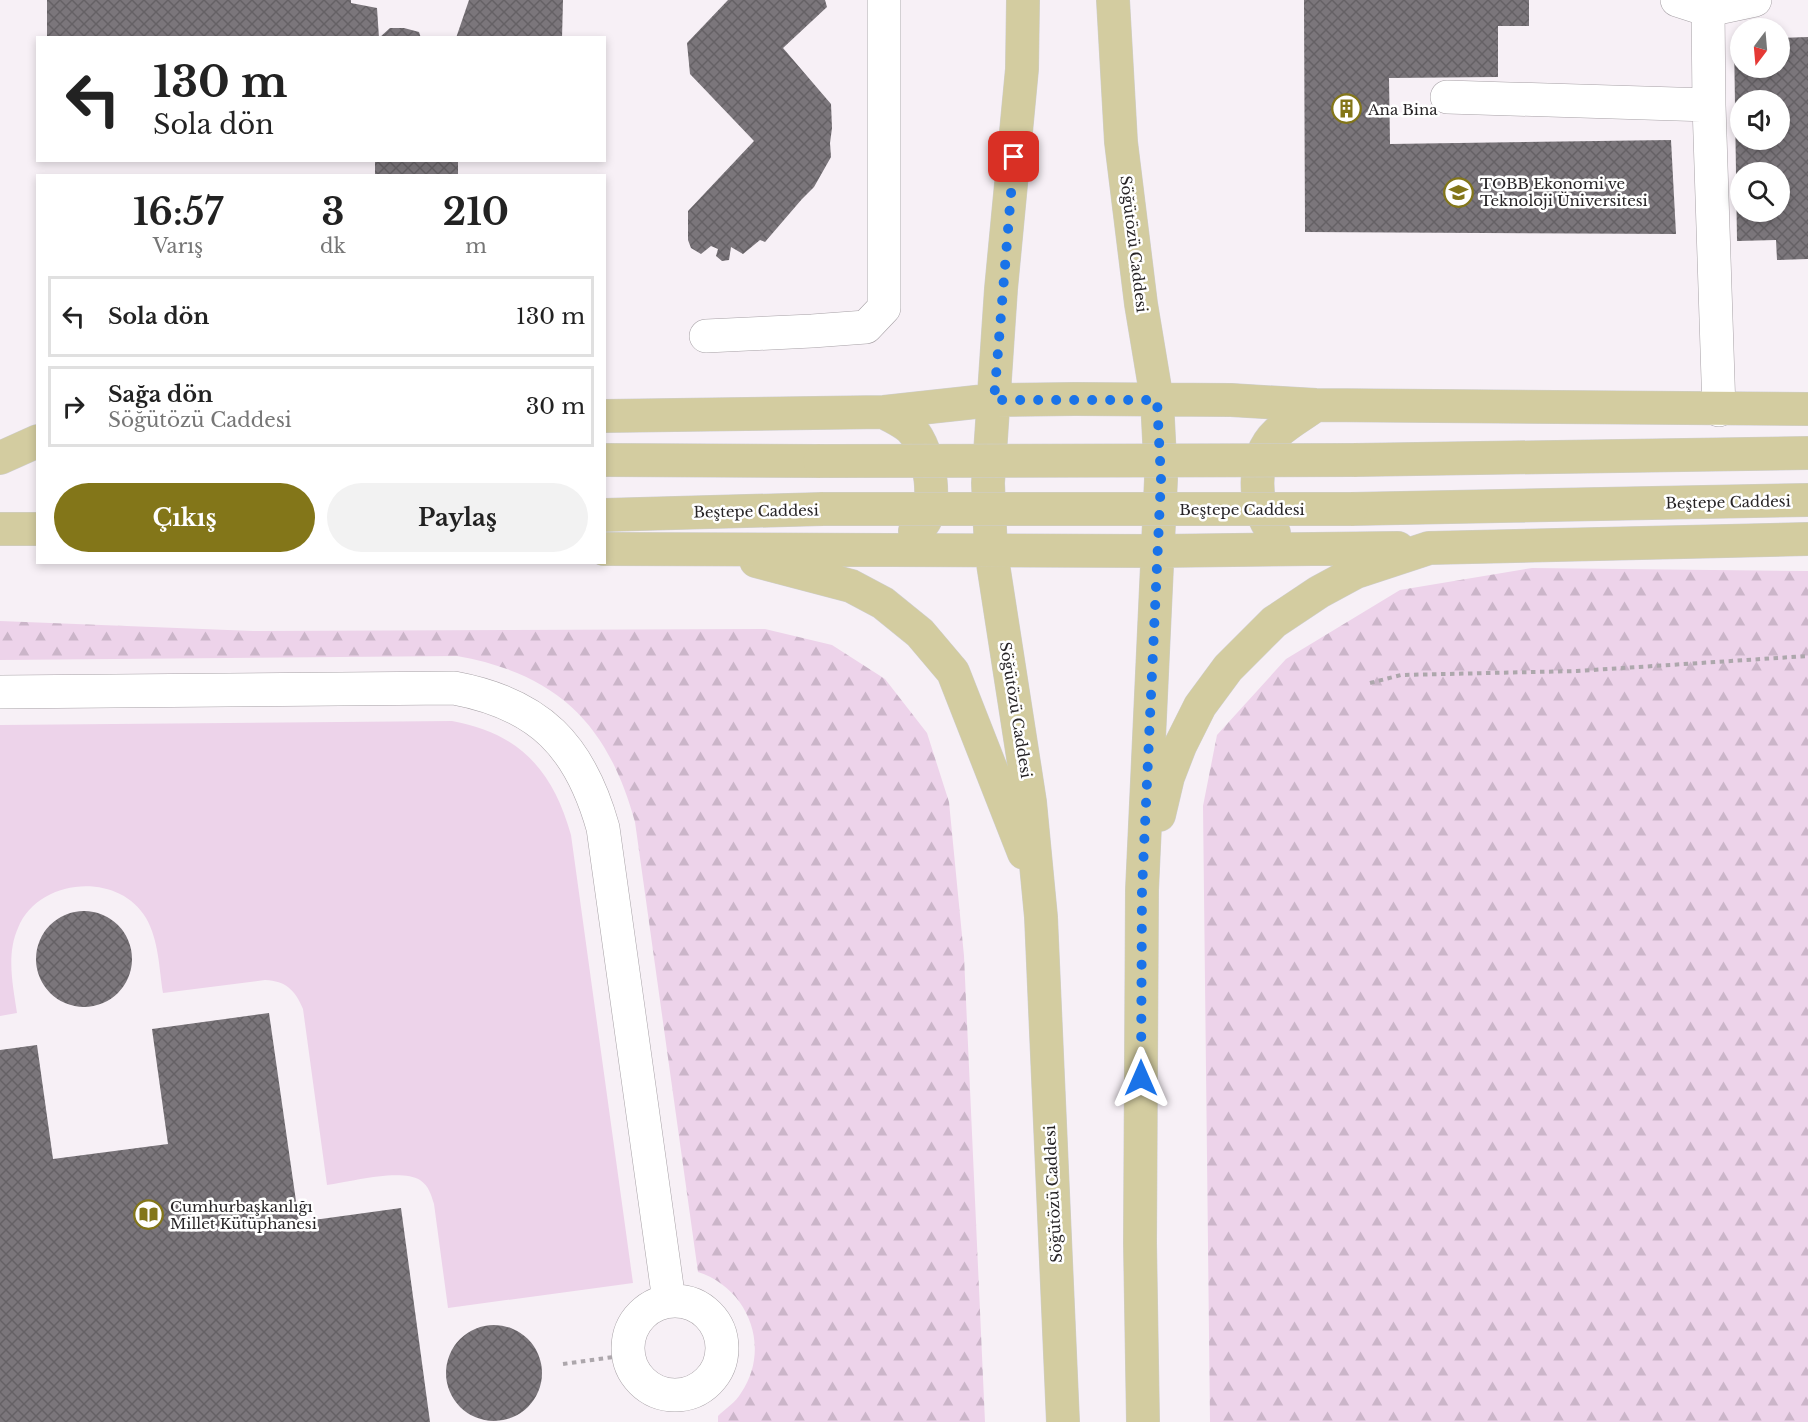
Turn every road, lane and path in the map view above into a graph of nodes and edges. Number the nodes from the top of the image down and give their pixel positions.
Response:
1 (884, 0) edge
2 (1023, 0) edge
3 (1113, 0) edge
4 (1677, 0) edge
5 (1755, 0) edge
6 (1708, 10) junction
7 (1447, 97) dead end
8 (1709, 105) junction
9 (706, 336) dead end
10 (994, 400) junction
11 (1157, 400) junction
12 (1316, 405) junction
13 (1808, 409) edge
14 (1719, 410) junction
15 (884, 412) junction
16 (606, 416) edge
17 (36, 442) edge
18 (1808, 453) edge
19 (0, 459) edge
20 (36, 460) edge
21 (606, 460) edge
22 (1808, 500) edge
23 (606, 515) edge
24 (1808, 538) edge
25 (1429, 548) junction
26 (606, 549) edge
27 (708, 549) junction
28 (885, 549) junction
29 (1312, 549) junction
30 (991, 551) junction
31 (1157, 551) junction
32 (1808, 656) edge
33 (1370, 683) dead end
34 (0, 692) edge
35 (1038, 888) junction
36 (1142, 890) junction
37 (669, 1301) junction
38 (628, 1355) junction
39 (563, 1364) dead end
40 (684, 1408) edge
41 (1063, 1422) edge
42 (1143, 1422) edge

1 - 9 lane
2 - 10 main road, Söğütözü Caddesi
3 - 11 main road, Söğütözü Caddesi
4 - 6 lane
5 - 6 lane
6 - 8 lane
7 - 8 lane
8 - 14 lane
10 - 11 main road
10 - 15 main road
10 - 30 main road, Söğütözü Caddesi
11 - 12 main road
11 - 31 main road, Söğütözü Caddesi
12 - 14 main road
12 - 29 main road
13 - 14 main road
15 - 16 main road
15 - 28 main road
17 - 19 main road
18 - 21 main road, bridge
19 - 20 main road
22 - 23 main road, Beştepe Caddesi, bridge
24 - 25 main road
25 - 29 main road
25 - 36 main road
26 - 27 main road
27 - 28 main road
27 - 35 main road
28 - 30 main road
29 - 31 main road
30 - 31 main road
30 - 35 main road, Söğütözü Caddesi
31 - 36 main road, Söğütözü Caddesi
32 - 33 path
34 - 37 lane
35 - 41 main road, Söğütözü Caddesi
36 - 42 main road, Söğütözü Caddesi
37 - 38 lane
37 - 40 lane
38 - 39 path
38 - 40 lane

